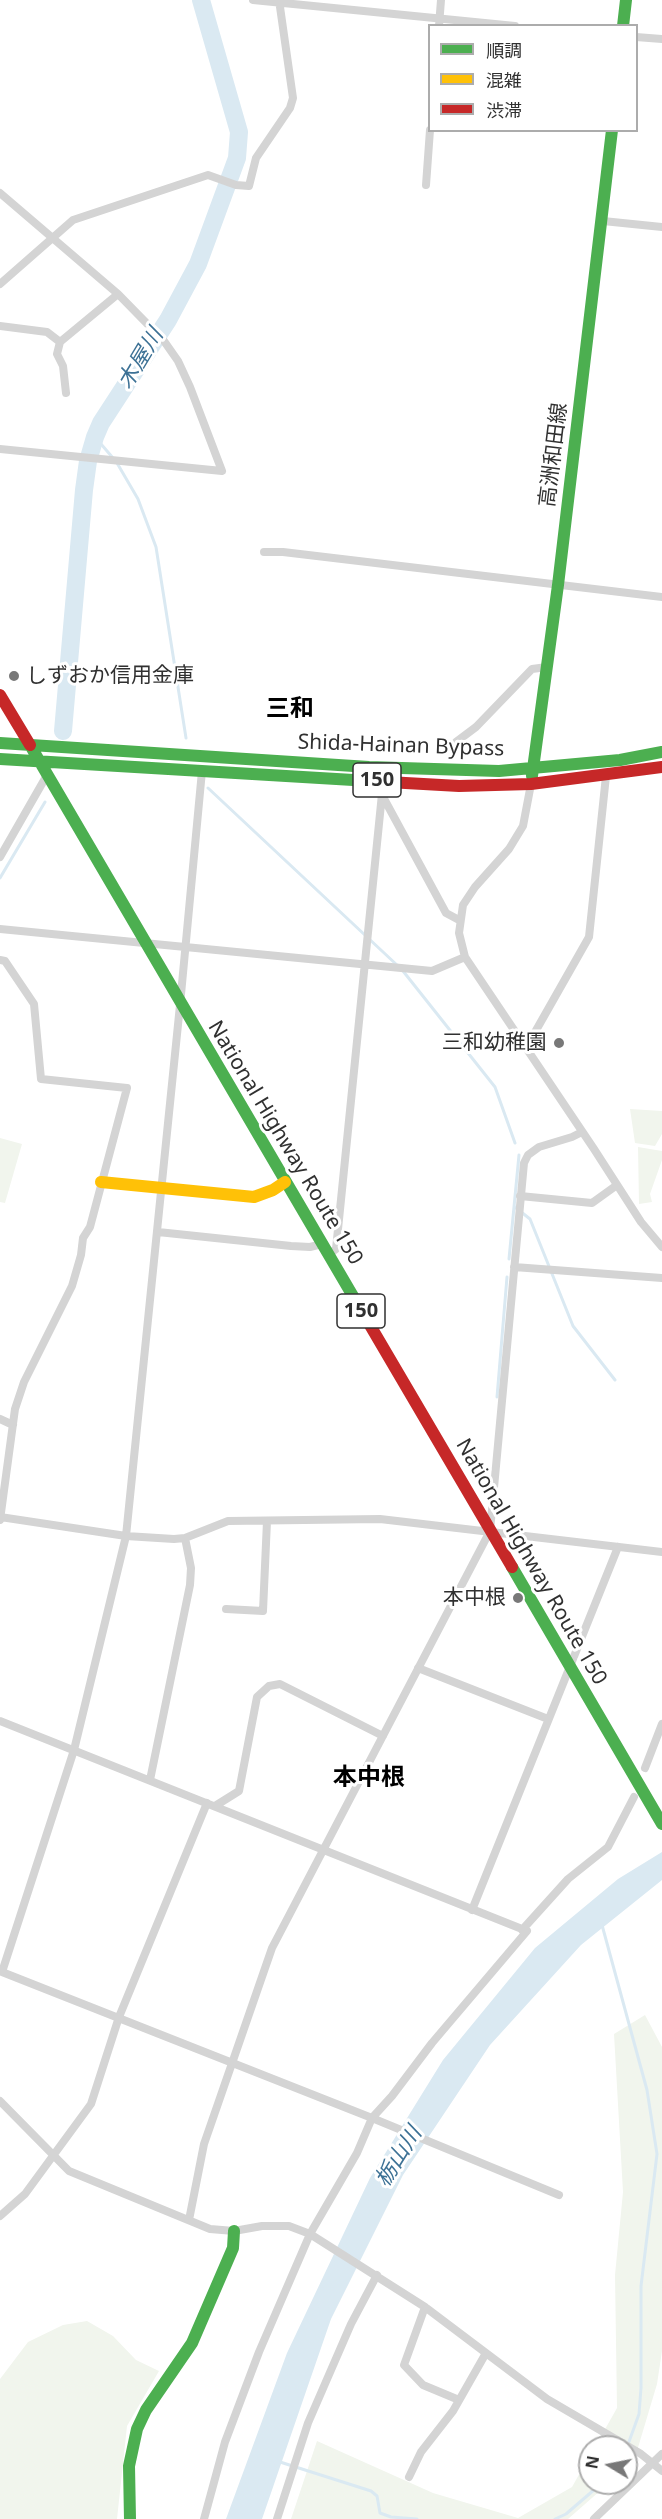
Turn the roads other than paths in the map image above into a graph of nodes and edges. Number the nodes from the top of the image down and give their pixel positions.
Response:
1 (253, 0) edge
2 (441, 0) edge
3 (626, 0) edge
4 (279, 1) edge
5 (439, 22) edge
6 (477, 24) edge
7 (623, 24) edge
8 (638, 37) edge
9 (662, 39) edge
10 (430, 132) edge
11 (612, 132) edge
12 (426, 185) dead end
13 (0, 193) edge
14 (603, 221) junction
15 (662, 227) edge
16 (50, 238) junction
17 (0, 284) edge
18 (118, 294) junction
19 (0, 326) edge
20 (60, 342) junction
21 (66, 393) dead end
22 (0, 449) edge
23 (264, 552) dead end
24 (558, 585) junction
25 (662, 597) edge
26 (547, 667) junction
27 (0, 695) edge
28 (456, 742) dead end
29 (0, 743) edge
30 (30, 745) junction
31 (662, 752) edge
32 (0, 759) edge
33 (38, 762) junction
34 (662, 767) edge
35 (532, 769) junction
36 (202, 771) junction
37 (47, 775) junction
38 (606, 776) junction
39 (382, 780) junction
40 (531, 784) junction
41 (382, 794) junction
42 (0, 857) edge
43 (459, 920) junction
44 (0, 929) edge
45 (146, 943) junction
46 (185, 946) junction
47 (465, 957) junction
48 (0, 960) edge
49 (365, 964) junction
50 (180, 1005) junction
51 (526, 1048) junction
52 (582, 1132) junction
53 (102, 1182) junction
54 (285, 1182) junction
55 (617, 1185) junction
56 (160, 1189) junction
57 (520, 1196) junction
58 (158, 1232) junction
59 (662, 1247) edge
60 (325, 1250) junction
61 (514, 1267) junction
62 (662, 1278) edge
63 (0, 1419) edge
64 (13, 1425) junction
65 (0, 1518) edge
66 (267, 1521) junction
67 (490, 1531) junction
68 (126, 1536) junction
69 (185, 1538) junction
70 (618, 1547) junction
71 (662, 1552) edge
72 (226, 1609) dead end
73 (569, 1665) junction
74 (418, 1668) junction
75 (548, 1719) junction
76 (0, 1721) edge
77 (662, 1724) edge
78 (383, 1736) junction
79 (74, 1750) junction
80 (645, 1768) dead end
81 (150, 1780) junction
82 (634, 1797) dead end
83 (211, 1805) junction
84 (662, 1824) edge
85 (322, 1851) junction
86 (472, 1910) junction
87 (522, 1930) junction
88 (1, 1973) edge
89 (119, 2017) junction
90 (232, 2062) junction
91 (0, 2102) edge
92 (376, 2120) junction
93 (53, 2157) junction
94 (559, 2195) dead end
95 (0, 2216) edge
96 (189, 2220) junction
97 (234, 2230) junction
98 (312, 2235) junction
99 (375, 2274) junction
100 (425, 2307) junction
101 (486, 2353) junction
102 (459, 2400) junction
103 (662, 2454) edge
104 (653, 2463) junction
105 (662, 2471) edge
106 (409, 2477) dead end
107 (130, 2519) edge
108 (204, 2519) edge
109 (278, 2519) edge
110 (594, 2519) edge

1 - 4 street
2 - 5 street
3 - 7 main road
4 - 5 street
4 - 16 street
5 - 6 street
8 - 9 street
10 - 12 street
11 - 14 main road, 高洲和田線
13 - 16 street
14 - 15 street
14 - 24 main road, 高洲和田線
16 - 17 street
16 - 18 street
18 - 20 street
18 - 22 street
19 - 20 street
20 - 21 street
23 - 24 street
24 - 25 street
24 - 26 main road, 高洲和田線
26 - 28 street
26 - 35 main road, 高洲和田線
27 - 30 main road, National Highway Route 150
29 - 30 main road, 150
30 - 33 main road, National Highway Route 150 / 150
30 - 35 main road, Shida-Hainan Bypass / 150
31 - 35 main road, Shida-Hainan Bypass / 150
32 - 33 main road, 150
33 - 36 main road, Shida-Hainan Bypass / 150
33 - 37 main road, National Highway Route 150 / 150
34 - 38 main road, Shida-Hainan Bypass / 150
35 - 40 main road, 高洲和田線
36 - 39 main road, Shida-Hainan Bypass / 150
36 - 46 street
37 - 42 street
37 - 45 main road, National Highway Route 150 / 150
38 - 40 main road, Shida-Hainan Bypass / 150
38 - 51 street
39 - 40 main road, Shida-Hainan Bypass / 150
39 - 41 street
40 - 43 street
41 - 43 street
41 - 49 street
43 - 47 street
44 - 45 street
45 - 46 street
45 - 50 main road, National Highway Route 150 / 150
46 - 49 street
46 - 50 street
47 - 49 street
47 - 51 street
48 - 53 street
49 - 60 street
50 - 54 main road, National Highway Route 150 / 150
50 - 56 street
51 - 52 street
52 - 55 street
52 - 57 street
53 - 56 main road
53 - 64 street
54 - 56 main road
54 - 60 main road, National Highway Route 150 / 150
55 - 57 street
55 - 59 street
56 - 58 street
57 - 61 street
58 - 60 street
58 - 68 street
60 - 67 main road, National Highway Route 150 / 150
61 - 62 street
61 - 67 street
63 - 64 street
64 - 65 street
65 - 68 street
66 - 67 street
66 - 69 street
66 - 72 street
67 - 70 street
67 - 73 main road, National Highway Route 150 / 150
67 - 74 street
68 - 69 street
68 - 79 street
69 - 81 street
70 - 71 street
70 - 73 street
73 - 75 street
73 - 84 main road, National Highway Route 150 / 150
74 - 75 street
74 - 78 street
75 - 86 street
76 - 79 street
77 - 80 street
78 - 83 street
78 - 85 street
79 - 81 street
79 - 88 street
81 - 83 street
82 - 87 street
83 - 85 street
83 - 89 street
85 - 86 street
85 - 90 street
86 - 87 street
87 - 92 street
88 - 89 street
89 - 90 street
89 - 93 street
90 - 92 street
90 - 96 street
91 - 93 street
92 - 94 street
92 - 98 street
93 - 95 street
93 - 96 street
96 - 97 street
97 - 98 street
97 - 107 main road
98 - 99 street
98 - 108 street
99 - 100 street
99 - 109 street
100 - 101 street
100 - 102 street
101 - 102 street
101 - 104 street
102 - 106 street
103 - 104 street
104 - 105 street
104 - 110 street

